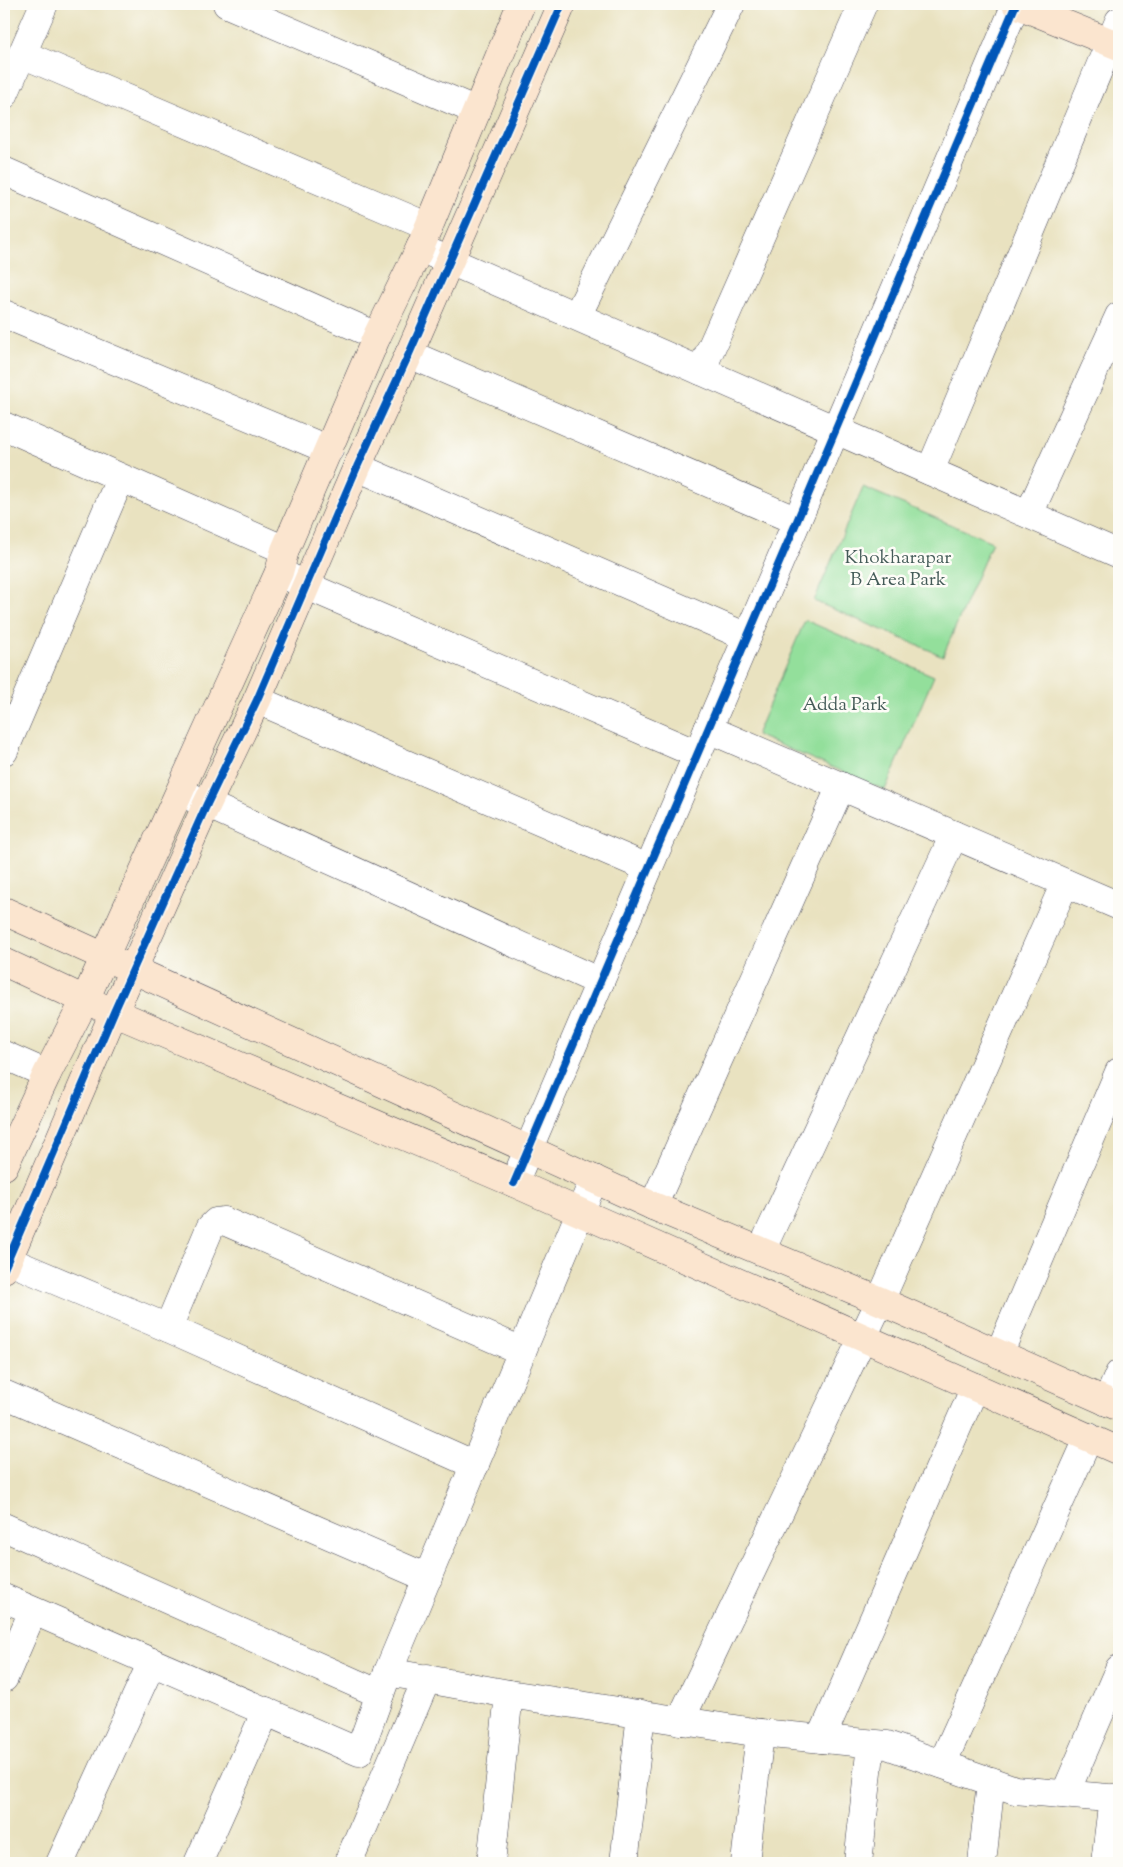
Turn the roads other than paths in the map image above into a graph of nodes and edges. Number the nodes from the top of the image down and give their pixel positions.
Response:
1 (44, 4) edge
2 (227, 4) edge
3 (521, 4) edge
4 (562, 4) edge
5 (731, 4) edge
6 (863, 4) edge
7 (1016, 4) edge
8 (1116, 37) edge
9 (11, 71) edge
10 (477, 111) junction
11 (4, 171) edge
12 (424, 237) junction
13 (450, 261) junction
14 (4, 314) edge
15 (577, 316) junction
16 (1119, 316) edge
17 (377, 336) junction
18 (409, 354) junction
19 (701, 371) junction
20 (4, 427) edge
21 (836, 430) junction
22 (329, 450) junction
23 (357, 468) junction
24 (930, 471) junction
25 (120, 479) junction
26 (1029, 514) junction
27 (797, 521) junction
28 (1119, 554) edge
29 (282, 561) junction
30 (307, 586) junction
31 (748, 637) junction
32 (257, 700) junction
33 (708, 729) junction
34 (4, 751) edge
35 (698, 754) junction
36 (841, 786) junction
37 (180, 792) junction
38 (207, 804) junction
39 (954, 835) junction
40 (648, 868) junction
41 (1065, 883) junction
42 (1119, 906) edge
43 (4, 911) edge
44 (105, 957) junction
45 (4, 962) edge
46 (134, 970) junction
47 (600, 982) junction
48 (85, 1000) junction
49 (114, 1012) junction
50 (4, 1054) edge
51 (1119, 1072) edge
52 (47, 1074) junction
53 (528, 1149) junction
54 (4, 1166) edge
55 (594, 1179) junction
56 (514, 1183) junction
57 (653, 1206) junction
58 (580, 1212) junction
59 (761, 1251) junction
60 (6, 1265) edge
61 (880, 1301) junction
62 (168, 1328) junction
63 (862, 1338) junction
64 (522, 1351) junction
65 (999, 1354) junction
66 (1119, 1374) edge
67 (975, 1387) junction
68 (4, 1394) edge
69 (1113, 1404) edge
70 (1089, 1437) junction
71 (1119, 1450) edge
72 (475, 1465) junction
73 (4, 1527) edge
74 (428, 1578) junction
75 (4, 1598) edge
76 (33, 1611) junction
77 (152, 1662) junction
78 (1119, 1669) edge
79 (4, 1678) edge
80 (427, 1678) junction
81 (384, 1683) junction
82 (509, 1694) junction
83 (266, 1711) junction
84 (641, 1714) junction
85 (680, 1721) junction
86 (760, 1733) junction
87 (821, 1739) junction
88 (871, 1744) junction
89 (942, 1764) junction
90 (990, 1781) junction
91 (1065, 1794) junction
92 (1116, 1799) edge
93 (60, 1863) edge
94 (198, 1863) edge
95 (348, 1863) edge
96 (491, 1863) edge
97 (624, 1863) edge
98 (745, 1863) edge
99 (858, 1863) edge
100 (982, 1863) edge
101 (1105, 1863) edge

1 - 9 street
2 - 10 street
3 - 10 street
4 - 13 street
5 - 15 street
6 - 19 street
7 - 8 street
7 - 21 street
8 - 24 street
9 - 12 street
10 - 12 street
11 - 17 street
12 - 13 street
12 - 17 street
13 - 15 street
13 - 18 street
14 - 22 street
15 - 19 street
16 - 26 street
17 - 22 street
18 - 23 street
18 - 27 street
19 - 21 street
20 - 25 street
21 - 24 street
21 - 27 street
22 - 29 street
23 - 30 street
23 - 31 street
24 - 26 street
25 - 29 street
25 - 34 street
26 - 28 street
27 - 31 street
29 - 30 street
29 - 37 street
30 - 32 street
30 - 35 street
31 - 33 street
32 - 38 street
32 - 40 street
33 - 35 street
33 - 36 street
35 - 40 street
36 - 39 street
36 - 57 street
37 - 38 street
37 - 44 street
38 - 46 street
38 - 47 street
39 - 41 street
39 - 59 street
40 - 47 street
41 - 42 street
41 - 61 street
43 - 44 street
44 - 46 street
44 - 48 street
45 - 48 street
46 - 49 street
46 - 53 street
47 - 53 street
48 - 49 street
48 - 52 street
49 - 56 street
49 - 60 street
50 - 52 street
51 - 65 street
52 - 54 street
53 - 55 street
53 - 56 street
55 - 57 street
55 - 58 street
56 - 58 street
57 - 59 street
58 - 63 street
58 - 64 street
59 - 61 street
60 - 62 street
61 - 63 street
61 - 65 street
62 - 64 street
62 - 72 street
63 - 67 street
63 - 85 street
64 - 72 street
65 - 69 street
66 - 69 street
67 - 70 street
67 - 87 street
68 - 74 street
70 - 71 street
70 - 89 street
72 - 74 street
73 - 81 street
74 - 81 street
75 - 76 street
76 - 77 street
76 - 79 street
77 - 83 street
77 - 93 street
78 - 91 street
80 - 81 street
80 - 82 street
80 - 95 street
81 - 83 street
82 - 84 street
82 - 96 street
83 - 94 street
84 - 85 street
84 - 97 street
85 - 86 street
86 - 87 street
86 - 98 street
87 - 88 street
88 - 89 street
88 - 99 street
89 - 90 street
90 - 91 street
90 - 100 street
91 - 92 street
92 - 101 street

